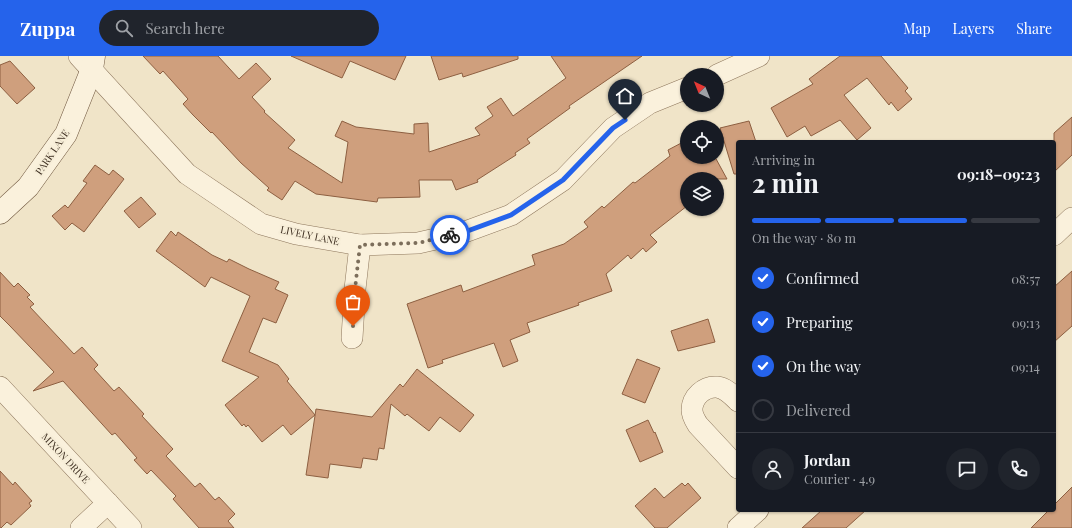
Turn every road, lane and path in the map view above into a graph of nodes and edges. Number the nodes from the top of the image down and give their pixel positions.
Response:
1 (759, 56) edge
2 (88, 60) edge
3 (724, 72) edge
4 (680, 91) edge
5 (0, 213) edge
6 (1072, 218) edge
7 (1056, 233) edge
8 (360, 245) junction
9 (352, 338) dead end
10 (0, 387) edge
11 (736, 399) edge
12 (736, 466) edge
13 (108, 503) junction
14 (756, 512) edge
15 (81, 528) edge
16 (131, 528) edge
17 (738, 528) edge

1 - 3 street
2 - 5 street, PARK LANE
2 - 8 street, LIVELY LANE
4 - 8 street, LIVELY LANE
6 - 7 street
8 - 9 street
10 - 13 street, MIXON DRIVE
11 - 12 street
13 - 15 street
13 - 16 street, MIXON DRIVE
14 - 17 street

